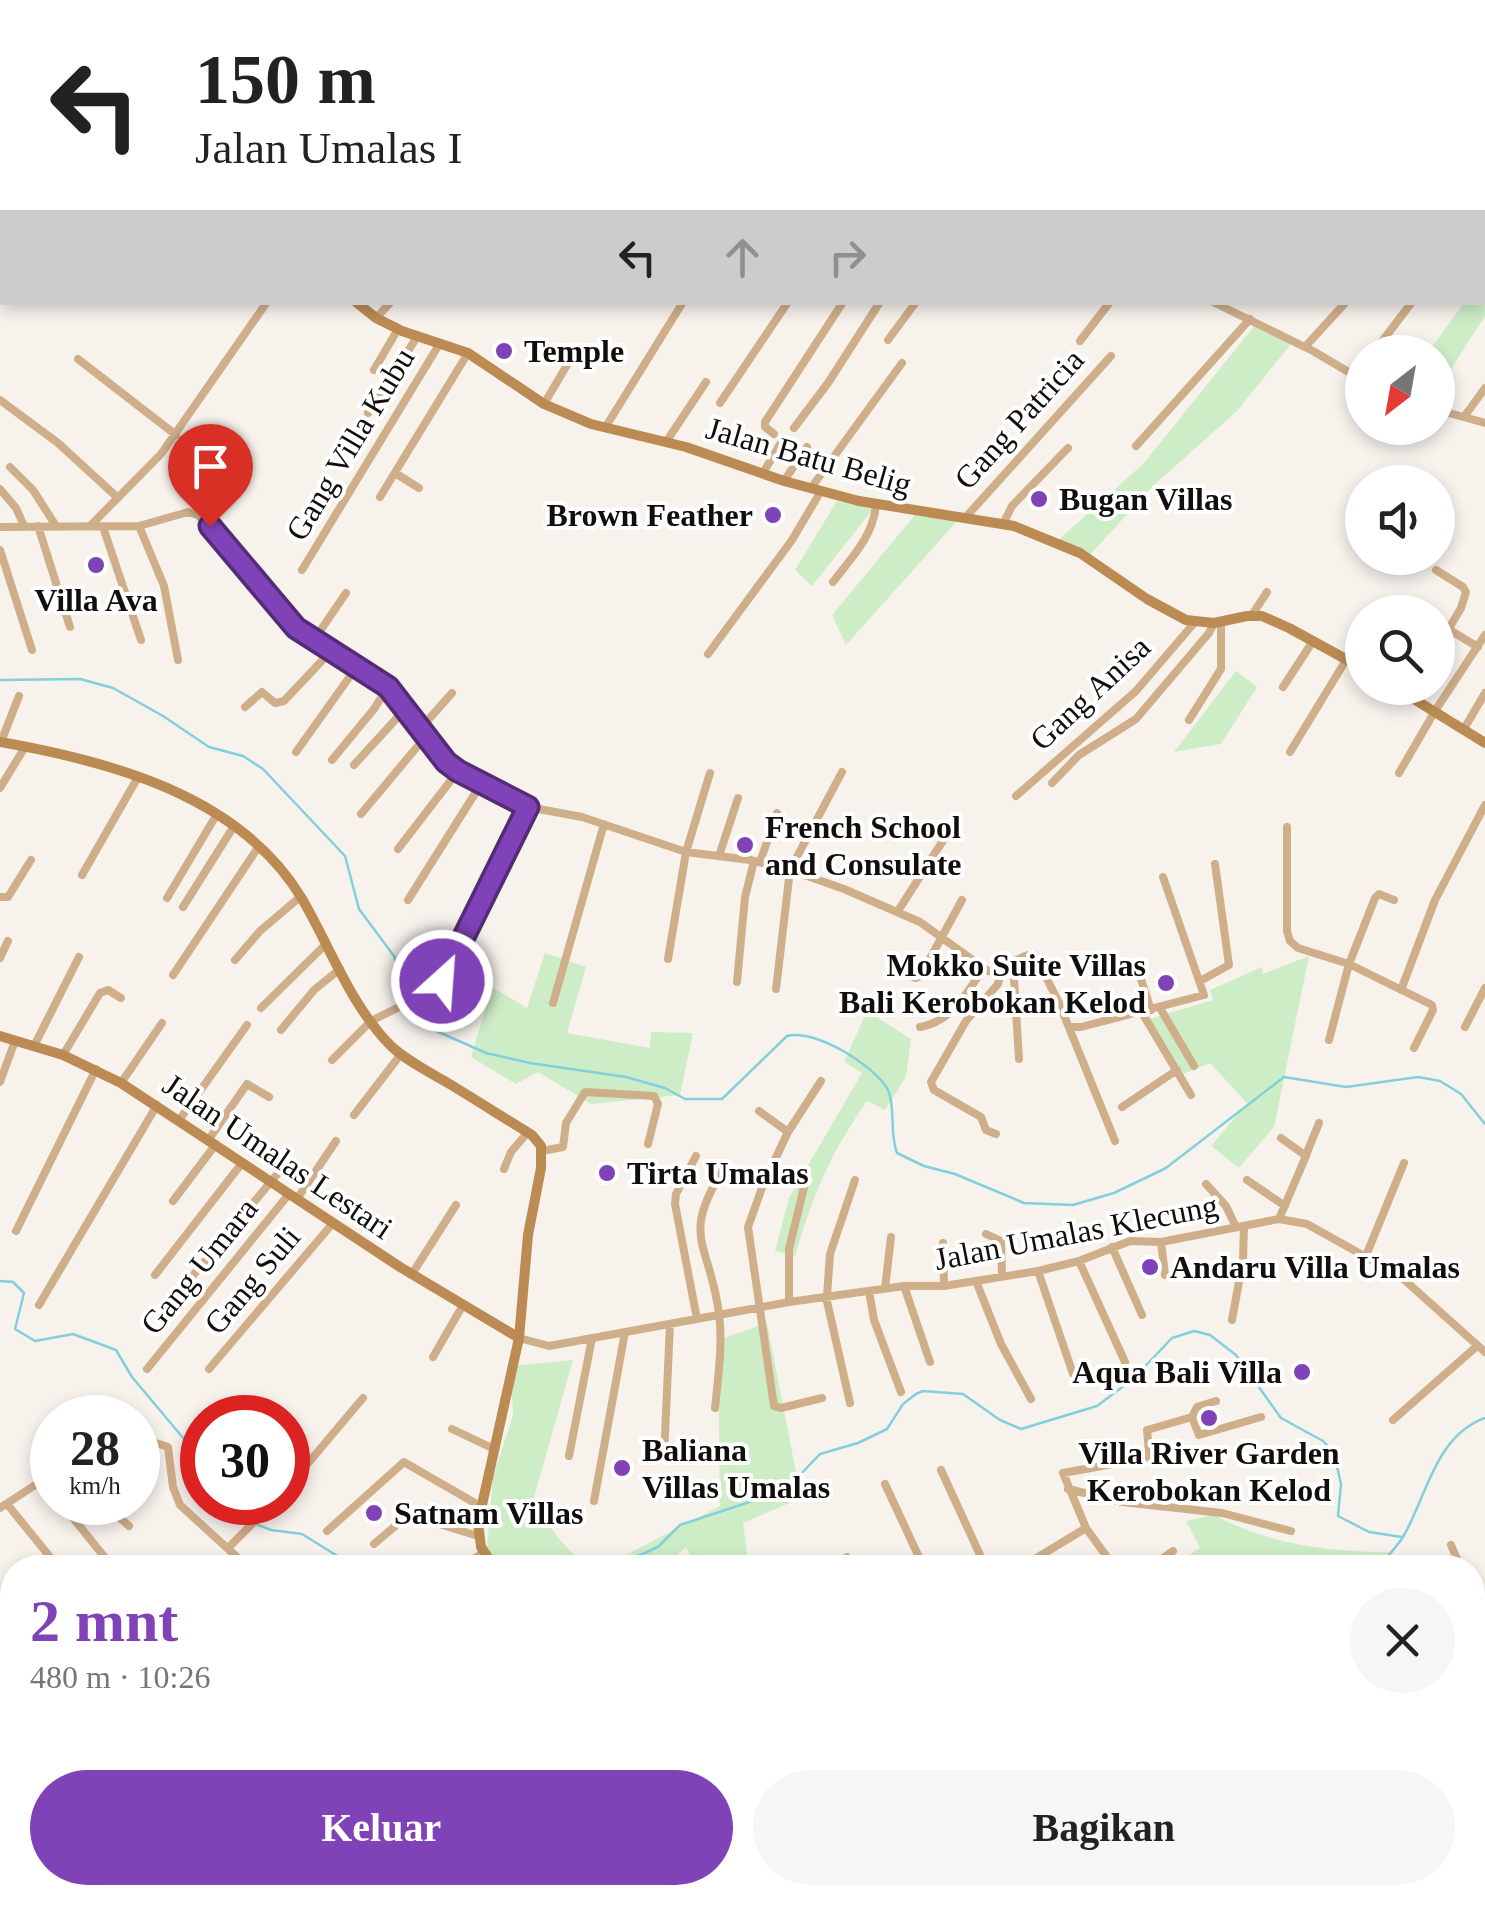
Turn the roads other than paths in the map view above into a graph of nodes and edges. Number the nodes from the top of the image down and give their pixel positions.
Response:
1 (266, 305) edge
2 (360, 305) edge
3 (388, 305) edge
4 (681, 305) edge
5 (786, 305) edge
6 (841, 305) edge
7 (878, 305) edge
8 (914, 305) edge
9 (1108, 305) edge
10 (1219, 305) edge
11 (1240, 305) edge
12 (1343, 305) edge
13 (1410, 305) edge
14 (1234, 312) junction
15 (376, 318) junction
16 (1250, 318) junction
17 (398, 330) junction
18 (1387, 335) edge
19 (417, 337) junction
20 (888, 340) dead end
21 (1080, 341) dead end
22 (440, 343) junction
23 (1305, 347) junction
24 (468, 353) junction
25 (1111, 356) dead end
26 (78, 360) dead end
27 (902, 362) dead end
28 (567, 365) dead end
29 (374, 370) dead end
30 (1345, 370) edge
31 (706, 382) dead end
32 (1485, 388) edge
33 (0, 400) edge
34 (720, 403) dead end
35 (544, 404) junction
36 (368, 413) dead end
37 (1455, 415) edge
38 (1464, 417) junction
39 (1485, 423) edge
40 (604, 428) junction
41 (794, 428) dead end
42 (176, 434) junction
43 (774, 434) dead end
44 (666, 442) junction
45 (782, 442) dead end
46 (1136, 446) dead end
47 (807, 447) dead end
48 (1068, 448) dead end
49 (10, 467) dead end
50 (394, 473) junction
51 (763, 473) junction
52 (784, 481) junction
53 (419, 488) dead end
54 (0, 489) edge
55 (816, 489) junction
56 (380, 497) dead end
57 (118, 498) junction
58 (876, 506) junction
59 (965, 518) junction
60 (1003, 524) junction
61 (24, 526) junction
62 (38, 526) junction
63 (56, 526) junction
64 (90, 526) junction
65 (139, 526) junction
66 (0, 527) edge
67 (103, 527) junction
68 (0, 550) edge
69 (302, 570) dead end
70 (1444, 575) edge
71 (833, 582) dead end
72 (1267, 592) dead end
73 (346, 594) dead end
74 (1252, 615) junction
75 (1455, 619) edge
76 (1194, 622) junction
77 (1217, 622) junction
78 (70, 627) dead end
79 (1455, 635) edge
80 (1485, 635) edge
81 (142, 640) dead end
82 (314, 640) junction
83 (1313, 641) junction
84 (1478, 647) junction
85 (32, 650) dead end
86 (332, 650) junction
87 (708, 654) dead end
88 (1345, 659) edge
89 (178, 660) dead end
90 (1345, 662) edge
91 (358, 664) junction
92 (388, 687) junction
93 (1283, 687) dead end
94 (452, 692) dead end
95 (1485, 694) edge
96 (19, 696) dead end
97 (1426, 705) edge
98 (245, 707) dead end
99 (406, 707) junction
100 (1435, 711) junction
101 (1189, 720) dead end
102 (1464, 729) junction
103 (424, 732) junction
104 (0, 742) edge
105 (1485, 742) edge
106 (24, 747) junction
107 (296, 752) dead end
108 (1290, 752) dead end
109 (332, 760) dead end
110 (354, 765) dead end
111 (458, 771) junction
112 (710, 772) dead end
113 (842, 772) dead end
114 (1399, 774) dead end
115 (138, 777) junction
116 (1052, 783) dead end
117 (481, 784) junction
118 (0, 788) edge
119 (1016, 796) dead end
120 (738, 798) dead end
121 (1485, 805) edge
122 (528, 807) junction
123 (777, 813) dead end
124 (218, 814) junction
125 (360, 814) dead end
126 (604, 824) junction
127 (234, 826) junction
128 (1287, 827) dead end
129 (944, 839) dead end
130 (259, 846) junction
131 (398, 849) dead end
132 (686, 852) junction
133 (719, 856) junction
134 (31, 860) dead end
135 (757, 862) junction
136 (1215, 864) dead end
137 (790, 870) junction
138 (82, 874) dead end
139 (1163, 877) dead end
140 (0, 897) edge
141 (300, 897) junction
142 (168, 898) dead end
143 (408, 900) dead end
144 (962, 900) dead end
145 (1394, 900) dead end
146 (183, 907) dead end
147 (898, 911) junction
148 (940, 936) junction
149 (8, 941) dead end
150 (326, 944) junction
151 (79, 957) dead end
152 (0, 958) edge
153 (668, 959) dead end
154 (236, 960) dead end
155 (1013, 964) junction
156 (1123, 964) dead end
157 (1349, 964) junction
158 (890, 968) dead end
159 (340, 969) junction
160 (983, 969) junction
161 (1001, 972) junction
162 (174, 975) dead end
163 (1200, 980) junction
164 (737, 982) dead end
165 (1485, 988) edge
166 (776, 989) dead end
167 (1401, 990) junction
168 (121, 998) dead end
169 (553, 1002) dead end
170 (261, 1008) dead end
171 (1151, 1010) junction
172 (371, 1020) junction
173 (162, 1022) dead end
174 (248, 1025) dead end
175 (1465, 1026) dead end
176 (920, 1027) dead end
177 (1069, 1027) junction
178 (281, 1030) dead end
179 (0, 1036) edge
180 (1330, 1040) dead end
181 (16, 1041) junction
182 (34, 1046) junction
183 (1414, 1048) dead end
184 (402, 1054) junction
185 (63, 1055) junction
186 (1019, 1059) dead end
187 (332, 1060) dead end
188 (1194, 1066) dead end
189 (96, 1070) junction
190 (1177, 1070) junction
191 (821, 1080) dead end
192 (0, 1082) edge
193 (121, 1083) junction
194 (1191, 1095) dead end
195 (269, 1097) dead end
196 (156, 1104) junction
197 (1122, 1106) dead end
198 (758, 1111) dead end
199 (354, 1115) dead end
200 (180, 1119) junction
201 (1318, 1122) dead end
202 (528, 1132) junction
203 (788, 1132) junction
204 (996, 1134) dead end
205 (1281, 1138) dead end
206 (336, 1141) dead end
207 (1115, 1141) dead end
208 (212, 1142) junction
209 (648, 1144) dead end
210 (542, 1151) junction
211 (1306, 1155) junction
212 (696, 1156) dead end
213 (290, 1160) dead end
214 (242, 1162) junction
215 (1404, 1163) dead end
216 (725, 1167) dead end
217 (504, 1168) dead end
218 (807, 1175) dead end
219 (855, 1180) dead end
220 (1246, 1180) dead end
221 (273, 1183) junction
222 (1206, 1184) dead end
223 (293, 1197) junction
224 (172, 1201) dead end
225 (456, 1206) dead end
226 (1284, 1206) junction
227 (1279, 1219) junction
228 (333, 1224) junction
229 (1240, 1226) junction
230 (16, 1231) dead end
231 (986, 1234) dead end
232 (891, 1238) dead end
233 (1161, 1242) junction
234 (943, 1244) dead end
235 (1112, 1247) junction
236 (1365, 1258) junction
237 (1079, 1261) junction
238 (1038, 1271) junction
239 (412, 1274) junction
240 (155, 1275) dead end
241 (1164, 1275) dead end
242 (1002, 1276) junction
243 (976, 1282) junction
244 (904, 1286) junction
245 (944, 1286) junction
246 (885, 1288) junction
247 (868, 1291) junction
248 (826, 1297) junction
249 (790, 1302) junction
250 (39, 1305) dead end
251 (463, 1305) junction
252 (166, 1308) dead end
253 (760, 1308) junction
254 (719, 1314) junction
255 (1142, 1314) dead end
256 (697, 1318) junction
257 (1232, 1320) dead end
258 (670, 1324) junction
259 (625, 1332) junction
260 (519, 1338) junction
261 (592, 1338) junction
262 (1481, 1349) edge
263 (434, 1357) dead end
264 (930, 1362) dead end
265 (1124, 1362) dead end
266 (209, 1369) dead end
267 (147, 1370) dead end
268 (1073, 1374) dead end
269 (901, 1392) dead end
270 (363, 1398) dead end
271 (822, 1398) dead end
272 (1031, 1399) dead end
273 (1216, 1401) dead end
274 (850, 1403) dead end
275 (716, 1408) dead end
276 (1261, 1417) dead end
277 (1192, 1418) junction
278 (1393, 1420) dead end
279 (452, 1429) dead end
280 (160, 1444) edge
281 (494, 1450) junction
282 (569, 1456) dead end
283 (664, 1456) dead end
284 (310, 1461) edge
285 (941, 1470) dead end
286 (885, 1484) dead end
287 (30, 1489) edge
288 (1068, 1489) junction
289 (594, 1501) dead end
290 (4, 1506) edge
291 (480, 1506) junction
292 (79, 1525) edge
293 (251, 1525) edge
294 (1086, 1528) junction
295 (1291, 1531) dead end
296 (327, 1532) dead end
297 (478, 1536) junction
298 (374, 1544) dead end
299 (1451, 1545) dead end
300 (229, 1547) junction
301 (1172, 1551) dead end
302 (484, 1552) junction
303 (47, 1555) edge
304 (104, 1555) edge
305 (237, 1555) edge
306 (480, 1555) edge
307 (486, 1555) edge
308 (918, 1555) edge
309 (980, 1555) edge
310 (1043, 1555) edge
311 (1106, 1555) edge
312 (1167, 1555) edge
313 (1455, 1555) edge

1 - 42 street
2 - 15 street, Jalan Batu Belig
3 - 15 street
4 - 40 street
5 - 34 street
6 - 43 street
7 - 41 street
8 - 20 street
9 - 21 street
10 - 14 street
11 - 14 street
12 - 23 street
13 - 18 street
14 - 16 street
15 - 17 street, Jalan Batu Belig
16 - 23 street
16 - 46 street
17 - 19 street, Jalan Batu Belig
17 - 29 street
19 - 22 street, Jalan Batu Belig
19 - 36 street
22 - 24 street, Jalan Batu Belig
22 - 69 street, Gang Villa Kubu
23 - 30 street
24 - 35 street, Jalan Batu Belig
24 - 50 street
25 - 59 street, Gang Patricia
26 - 42 street
27 - 55 street
28 - 35 street
31 - 44 street
32 - 38 street
33 - 57 street
35 - 40 street, Jalan Batu Belig
37 - 38 street
38 - 39 street
40 - 44 street, Jalan Batu Belig
42 - 57 street
44 - 51 street, Jalan Batu Belig
45 - 51 street
47 - 52 street
48 - 60 street
49 - 63 street
50 - 53 street
50 - 56 street
51 - 52 street, Jalan Batu Belig
52 - 55 street, Jalan Batu Belig
54 - 61 street
55 - 58 street, Jalan Batu Belig
55 - 87 street
57 - 64 street
58 - 59 street, Jalan Batu Belig
58 - 71 street
59 - 60 street, Jalan Batu Belig
60 - 76 street, Jalan Batu Belig
61 - 62 street
61 - 66 street
62 - 63 street
62 - 78 street
63 - 64 street
64 - 67 street
65 - 67 street
65 - 82 street
65 - 89 street
67 - 81 street
68 - 85 street
70 - 75 street
72 - 74 street
73 - 82 street
74 - 77 street, Jalan Batu Belig
74 - 83 street
76 - 77 street, Jalan Batu Belig
76 - 119 street, Gang Anisa
77 - 101 street
77 - 116 street
79 - 84 street
80 - 84 street
82 - 86 street
83 - 88 street
83 - 93 street
84 - 100 street
86 - 91 street
86 - 98 street
90 - 108 street
91 - 92 street
91 - 107 street
92 - 99 street
92 - 109 street
94 - 103 street
95 - 102 street
96 - 104 street
97 - 100 street
99 - 103 street
99 - 110 street
100 - 102 street
100 - 114 street
102 - 105 street
103 - 111 street
103 - 125 street
104 - 106 street
106 - 115 street
106 - 118 street
111 - 117 street
111 - 131 street
112 - 132 street
113 - 137 street
115 - 124 street
115 - 138 street
117 - 122 street
117 - 143 street
120 - 133 street
121 - 167 street
122 - 126 street
122 - 172 street
123 - 135 street
124 - 127 street
124 - 142 street
126 - 132 street
126 - 169 street
127 - 130 street
127 - 146 street
128 - 157 street
129 - 147 street
130 - 141 street
130 - 162 street
132 - 133 street
132 - 153 street
133 - 135 street
134 - 140 street
135 - 137 street
135 - 164 street
136 - 163 street
137 - 147 street
137 - 166 street
139 - 163 street
141 - 150 street
141 - 154 street
144 - 148 street
145 - 157 street
147 - 148 street
148 - 158 street
148 - 160 street
149 - 152 street
150 - 159 street
150 - 170 street
151 - 182 street
155 - 161 street
155 - 177 street
155 - 186 street
156 - 171 street
157 - 167 street
157 - 180 street
159 - 172 street
159 - 178 street
160 - 161 street
160 - 176 street
161 - 204 street
163 - 171 street
165 - 175 street
167 - 183 street
168 - 185 street
171 - 177 street
171 - 188 street
171 - 190 street
172 - 184 street
172 - 187 street
173 - 193 street
174 - 200 street
177 - 207 street
179 - 181 street, Jalan Umalas Lestari
181 - 182 street, Jalan Umalas Lestari
181 - 192 street
182 - 185 street, Jalan Umalas Lestari
184 - 199 street
184 - 202 street
185 - 189 street, Jalan Umalas Lestari
189 - 193 street, Jalan Umalas Lestari
189 - 230 street
190 - 194 street
190 - 197 street
191 - 203 street
193 - 196 street, Jalan Umalas Lestari
195 - 208 street
196 - 200 street, Jalan Umalas Lestari
196 - 250 street
198 - 203 street
200 - 208 street, Jalan Umalas Lestari
201 - 211 street
202 - 210 street
202 - 217 street
203 - 253 street
205 - 211 street
206 - 223 street, Gang Umara
208 - 214 street, Jalan Umalas Lestari
208 - 224 street
209 - 210 street
210 - 260 street
211 - 226 street
212 - 256 street
213 - 221 street
214 - 221 street, Jalan Umalas Lestari
214 - 240 street
215 - 236 street
216 - 254 street
218 - 249 street
219 - 248 street
220 - 226 street
221 - 223 street, Jalan Umalas Lestari
221 - 252 street
222 - 229 street
223 - 228 street, Jalan Umalas Lestari
223 - 267 street, Gang Umara
225 - 239 street
226 - 227 street
227 - 229 street, Jalan Umalas Klecung
227 - 236 street
228 - 239 street, Jalan Umalas Lestari
228 - 266 street, Gang Suli
229 - 233 street, Jalan Umalas Klecung
229 - 257 street
231 - 242 street
232 - 246 street
233 - 235 street, Jalan Umalas Klecung
233 - 241 street
234 - 245 street
235 - 237 street, Jalan Umalas Klecung
235 - 255 street
236 - 262 street
237 - 238 street, Jalan Umalas Klecung
237 - 265 street
238 - 242 street, Jalan Umalas Klecung
238 - 268 street
239 - 251 street, Jalan Umalas Lestari
242 - 243 street, Jalan Umalas Klecung
243 - 245 street, Jalan Umalas Klecung
243 - 272 street
244 - 245 street, Jalan Umalas Klecung
244 - 246 street, Jalan Umalas Klecung
244 - 264 street
246 - 247 street, Jalan Umalas Klecung
247 - 248 street, Jalan Umalas Klecung
247 - 269 street
248 - 249 street, Jalan Umalas Klecung
248 - 274 street
249 - 253 street, Jalan Umalas Klecung
251 - 260 street, Jalan Umalas Lestari
251 - 263 street
253 - 254 street, Jalan Umalas Klecung
253 - 271 street
254 - 256 street, Jalan Umalas Klecung
254 - 275 street
256 - 258 street, Jalan Umalas Klecung
258 - 259 street, Jalan Umalas Klecung
258 - 283 street
259 - 261 street, Jalan Umalas Klecung
259 - 289 street
260 - 261 street, Jalan Umalas Klecung
260 - 281 street
261 - 282 street
262 - 278 street
270 - 284 street
273 - 277 street
276 - 277 street
277 - 288 street
279 - 281 street
280 - 300 street
281 - 291 street
285 - 309 street
286 - 308 street
287 - 290 street
288 - 294 street
288 - 295 street
290 - 303 street
291 - 296 street
291 - 297 street
292 - 304 street
293 - 300 street
294 - 310 street
294 - 311 street
297 - 298 street
297 - 302 street
299 - 313 street
300 - 305 street
301 - 312 street
302 - 306 street
302 - 307 street

